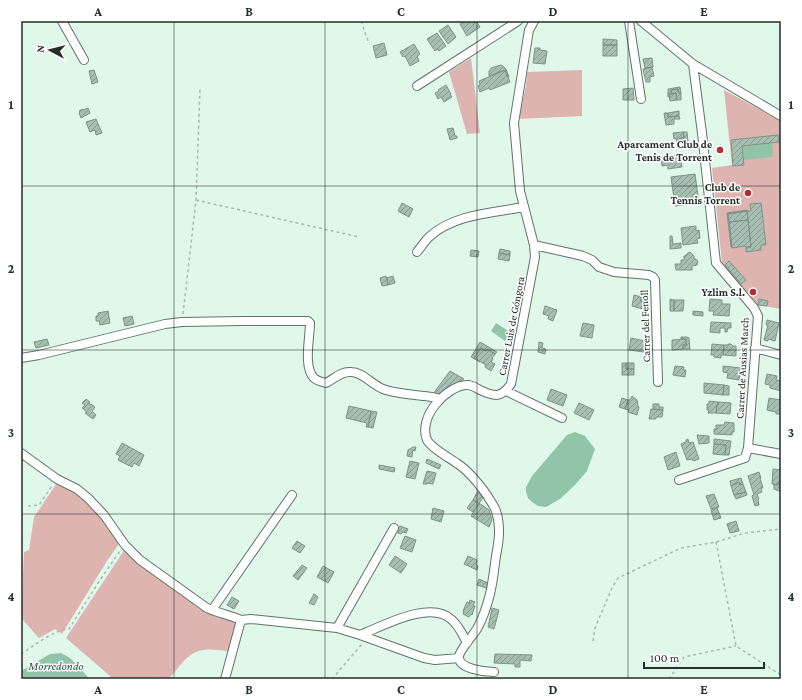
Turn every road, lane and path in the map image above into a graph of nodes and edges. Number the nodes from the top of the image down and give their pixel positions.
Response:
1 (62, 21) edge
2 (361, 21) edge
3 (518, 21) edge
4 (534, 21) edge
5 (629, 21) edge
6 (641, 21) edge
7 (368, 41) dead end
8 (84, 60) dead end
9 (693, 64) junction
10 (417, 86) dead end
11 (200, 89) dead end
12 (641, 99) dead end
13 (781, 116) edge
14 (196, 200) junction
15 (524, 207) junction
16 (359, 237) dead end
17 (534, 245) junction
18 (417, 252) dead end
19 (182, 322) junction
20 (755, 348) junction
21 (781, 355) edge
22 (21, 358) edge
23 (658, 382) dead end
24 (506, 391) junction
25 (440, 399) junction
26 (562, 418) dead end
27 (748, 448) junction
28 (21, 453) edge
29 (781, 454) edge
30 (57, 479) junction
31 (679, 480) dead end
32 (292, 495) dead end
33 (28, 506) dead end
34 (394, 528) dead end
35 (781, 529) edge
36 (716, 542) junction
37 (125, 545) junction
38 (212, 610) junction
39 (240, 620) junction
40 (337, 628) junction
41 (364, 637) junction
42 (593, 641) dead end
43 (468, 643) junction
44 (736, 646) junction
45 (21, 654) edge
46 (459, 658) junction
47 (494, 672) dead end
48 (781, 675) edge
49 (225, 679) edge
50 (332, 679) edge
51 (669, 679) edge

1 - 8 street
2 - 7 path
3 - 10 street
4 - 15 street, Carrer Luis de Góngora
5 - 12 street
6 - 9 street
9 - 13 street
9 - 20 street, Carrer de Ausias March
11 - 14 path
14 - 16 path
14 - 19 path
15 - 17 street, Carrer Luis de Góngora
15 - 18 street
17 - 23 street, Carrer del Fenoll
17 - 24 street, Carrer Luis de Góngora
19 - 22 street
19 - 25 street
20 - 21 street
20 - 27 street, Carrer de Ausias March
24 - 25 street, Carrer Luis de Góngora
24 - 26 street
25 - 43 street, Carrer Luis de Góngora
27 - 29 street
27 - 31 street
28 - 30 street
30 - 33 path
30 - 37 street
32 - 38 street
34 - 40 street
35 - 36 path
36 - 42 path
36 - 44 path
37 - 38 street
37 - 45 path
38 - 39 street
39 - 40 street
39 - 49 street
40 - 41 street
41 - 43 street
41 - 46 street
41 - 50 path
43 - 46 street, Carrer Luis de Góngora
44 - 48 path
44 - 51 path
46 - 47 street

